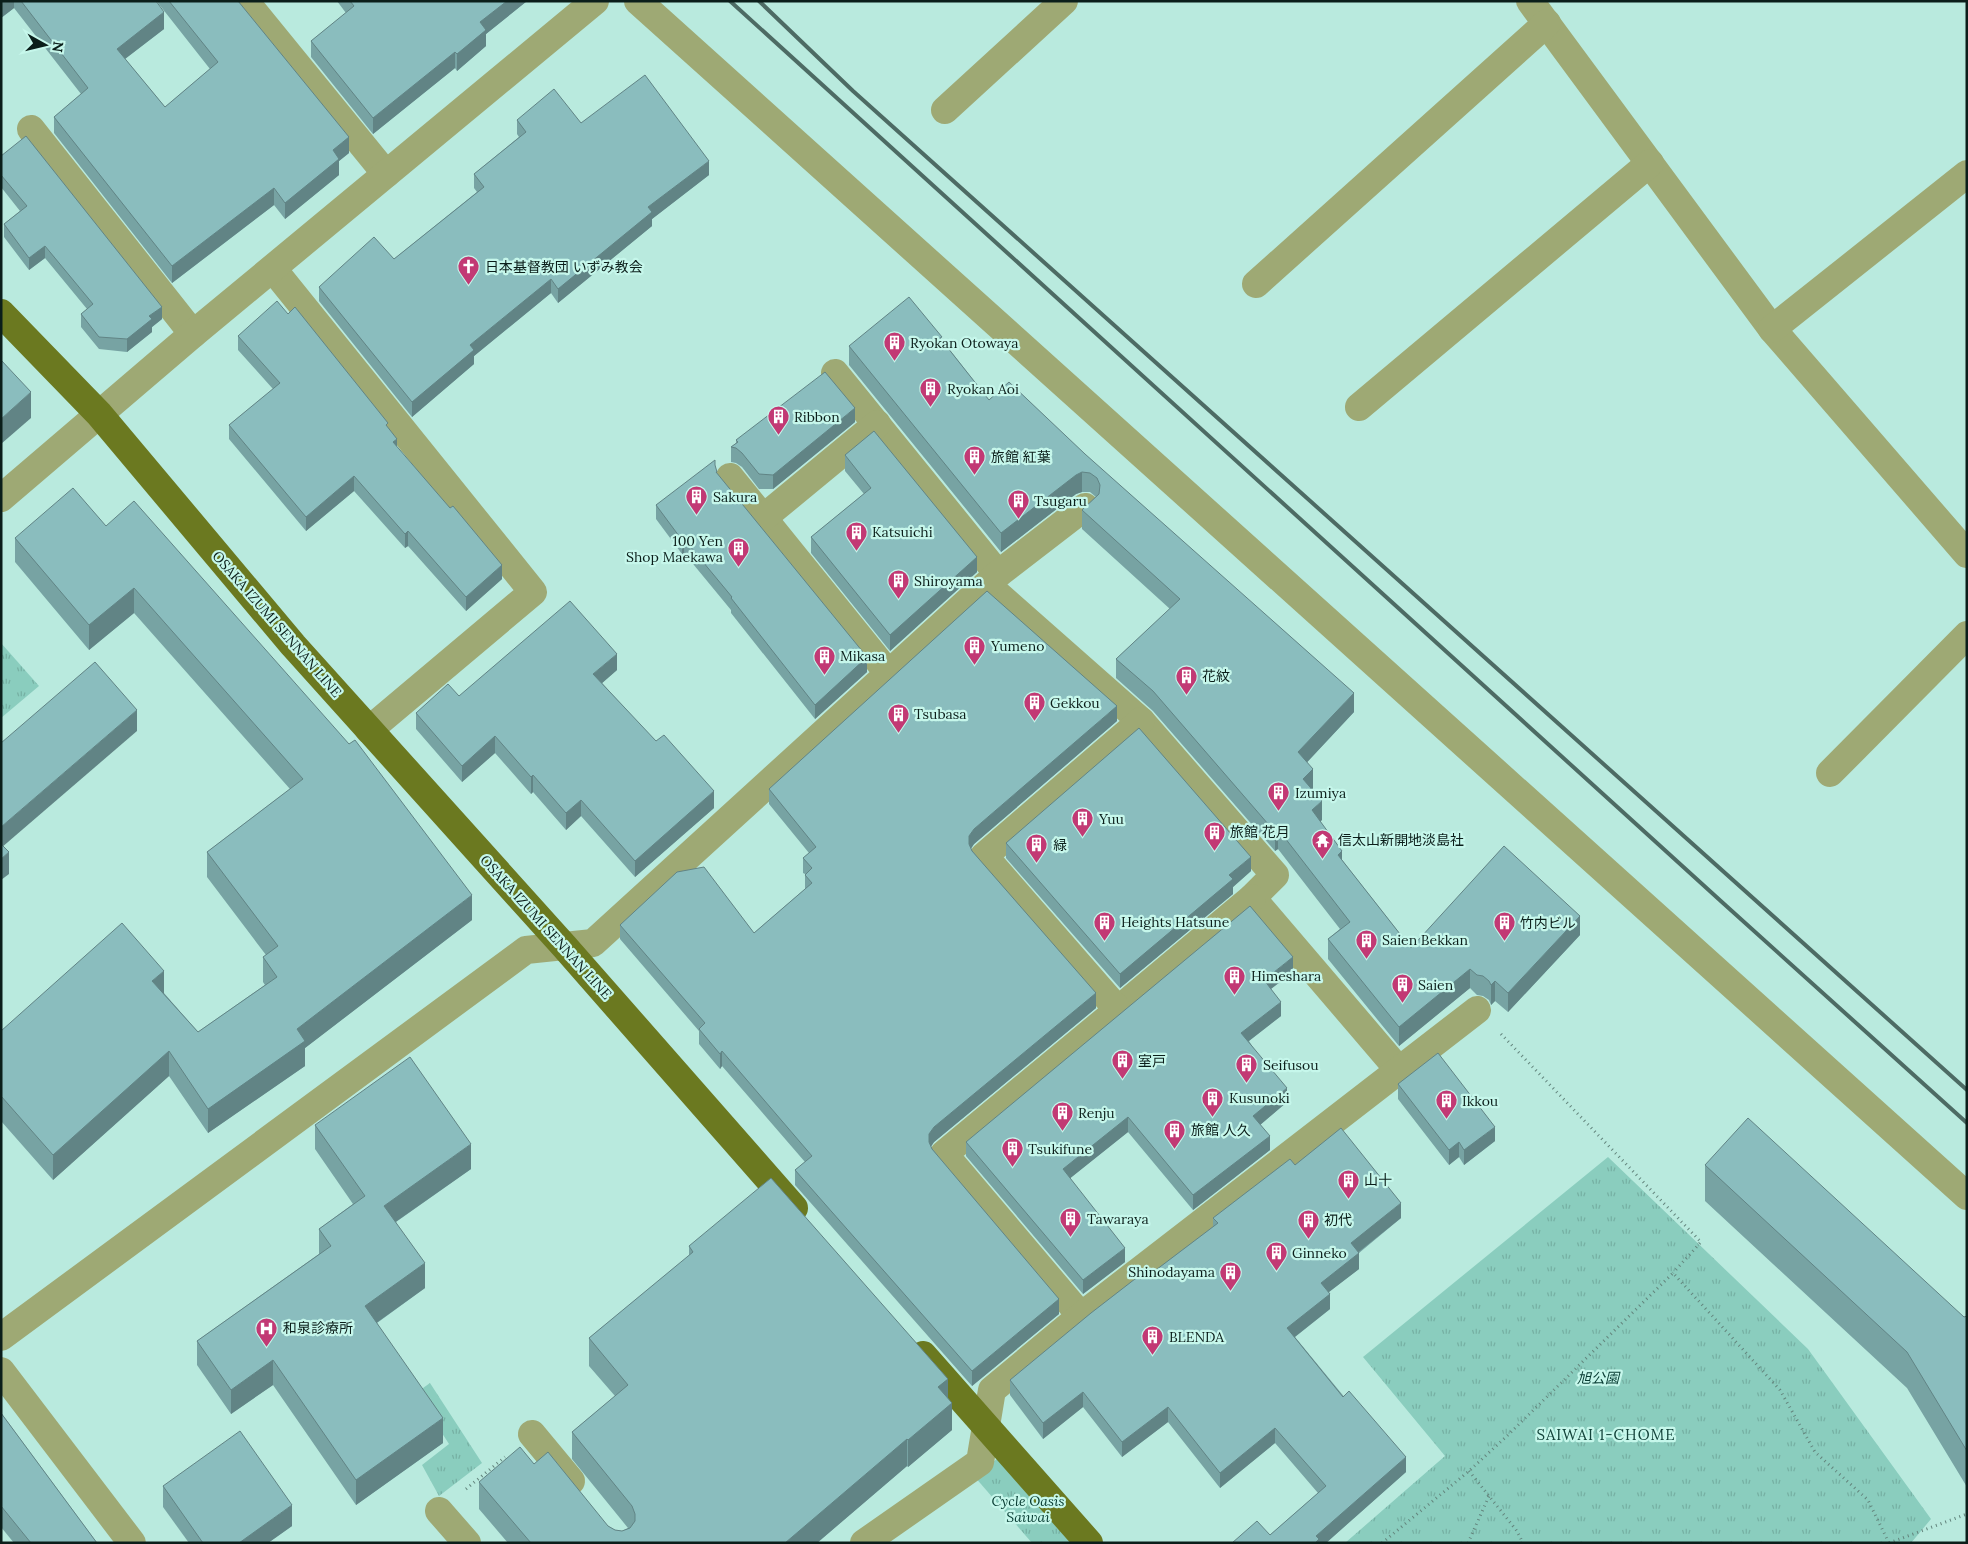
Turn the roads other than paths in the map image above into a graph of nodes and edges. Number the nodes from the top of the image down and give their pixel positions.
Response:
1 (245, 1) edge
2 (596, 1) edge
3 (638, 1) edge
4 (1064, 1) edge
5 (1530, 1) edge
6 (1547, 23) junction
7 (945, 110) dead end
8 (31, 129) dead end
9 (1650, 163) junction
10 (386, 174) junction
11 (1967, 174) edge
12 (273, 269) junction
13 (1256, 284) dead end
14 (1, 313) edge
15 (1772, 329) junction
16 (192, 334) junction
17 (835, 373) dead end
18 (1358, 406) dead end
19 (99, 414) junction
20 (877, 424) junction
21 (730, 477) dead end
22 (1, 498) edge
23 (1085, 506) edge
24 (764, 518) junction
25 (1967, 554) edge
26 (992, 580) junction
27 (1967, 636) edge
28 (889, 674) junction
29 (1141, 721) junction
30 (369, 730) junction
31 (1830, 773) dead end
32 (1252, 898) junction
33 (564, 946) junction
34 (1118, 1010) junction
35 (1477, 1010) road end
36 (1398, 1069) junction
37 (1967, 1196) edge
38 (808, 1223) edge
39 (1081, 1316) junction
40 (907, 1336) edge
41 (1, 1337) edge
42 (1, 1370) edge
43 (986, 1426) junction
44 (532, 1434) road end
45 (585, 1499) edge
46 (439, 1511) road end
47 (132, 1543) edge
48 (467, 1543) edge
49 (864, 1543) edge
50 (1090, 1543) edge

1 - 10 street
2 - 10 street
3 - 37 street
4 - 7 street
5 - 6 street
6 - 9 street
6 - 13 street
8 - 16 street
9 - 15 street
9 - 18 street
10 - 12 street
11 - 15 street
12 - 16 street
12 - 30 street
14 - 19 main road, OSAKA IZUMI SENNAN LINE
15 - 25 street
16 - 19 street
17 - 20 street
19 - 22 street
19 - 30 main road, OSAKA IZUMI SENNAN LINE
20 - 24 street
20 - 26 street
21 - 24 street
23 - 26 street
24 - 28 street
26 - 28 street
26 - 29 street
27 - 31 street
28 - 33 street
29 - 32 street
29 - 34 street
30 - 33 main road, OSAKA IZUMI SENNAN LINE
32 - 34 street
32 - 36 street
33 - 38 main road, OSAKA IZUMI SENNAN LINE
33 - 41 street
34 - 39 street
35 - 36 street
36 - 39 street
39 - 43 street
40 - 43 main road
42 - 47 street
43 - 49 street
43 - 50 main road
44 - 45 street
46 - 48 street

